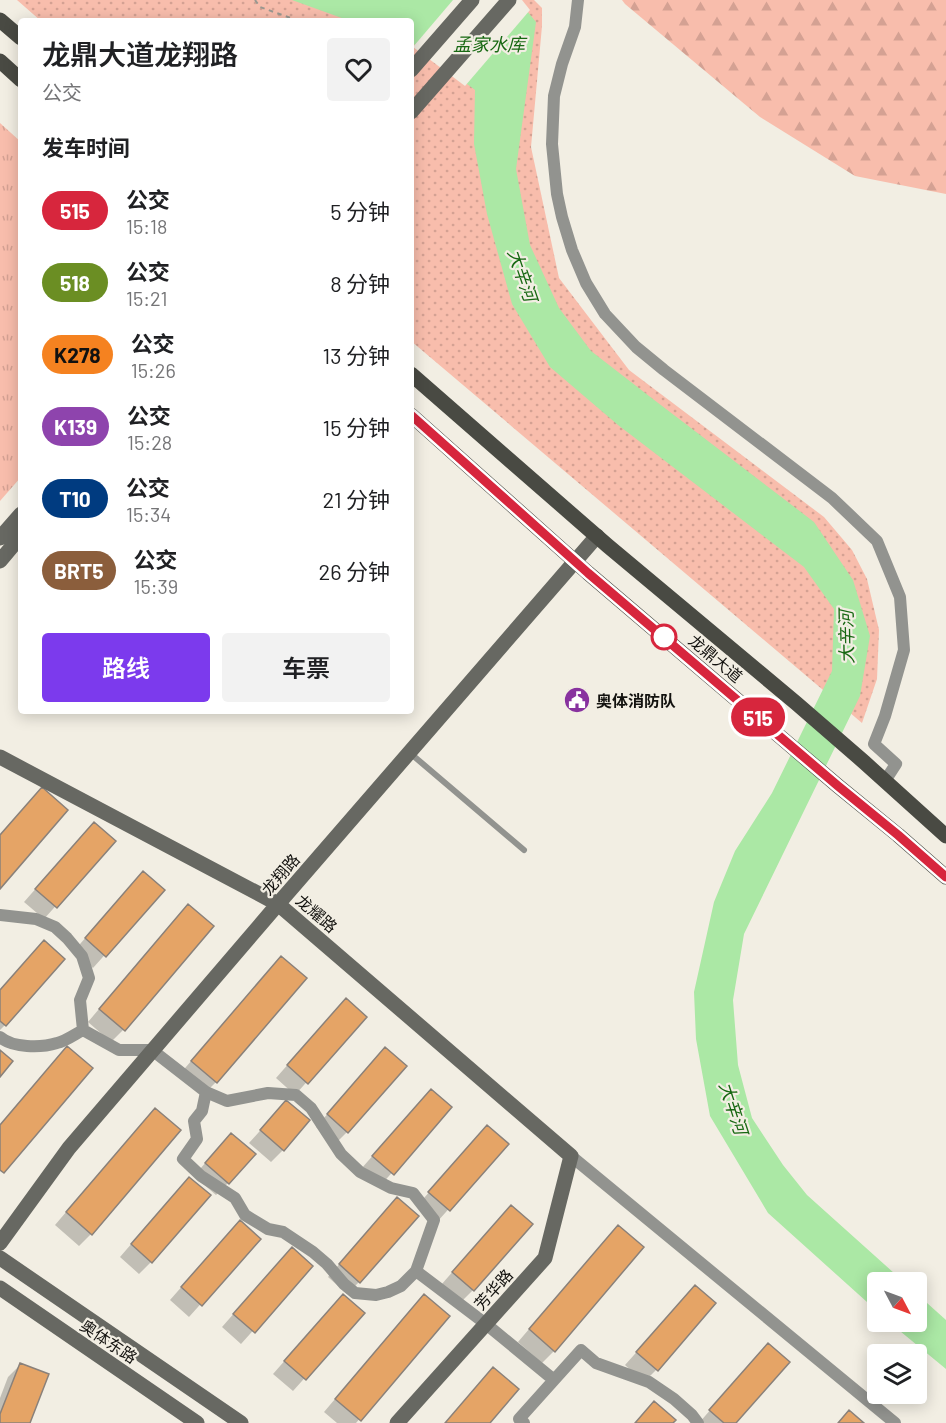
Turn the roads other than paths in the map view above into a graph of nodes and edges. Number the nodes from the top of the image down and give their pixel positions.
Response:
1 (472, 0) edge
2 (509, 0) edge
3 (578, 0) edge
4 (0, 21) edge
5 (18, 36) edge
6 (0, 61) edge
7 (414, 67) edge
8 (18, 77) edge
9 (414, 109) edge
10 (414, 377) edge
11 (414, 418) edge
12 (18, 517) edge
13 (597, 536) junction
14 (0, 538) edge
15 (18, 540) edge
16 (0, 561) edge
17 (576, 562) junction
18 (409, 753) junction
19 (0, 756) edge
20 (885, 781) junction
21 (946, 836) edge
22 (524, 850) dead end
23 (946, 877) edge
24 (278, 903) junction
25 (0, 915) edge
26 (83, 1030) junction
27 (0, 1037) edge
28 (152, 1050) junction
29 (206, 1092) junction
30 (571, 1156) junction
31 (0, 1244) edge
32 (0, 1258) edge
33 (416, 1271) junction
34 (0, 1288) edge
35 (486, 1324) junction
36 (554, 1380) junction
37 (197, 1423) edge
38 (241, 1423) edge
39 (397, 1423) edge
40 (524, 1423) edge
41 (698, 1423) edge
42 (895, 1423) edge

1 - 7 street
2 - 9 street
3 - 20 street
4 - 5 main road
6 - 8 main road
10 - 13 main road, 龙鼎大道
11 - 17 main road, 龙鼎大道
12 - 14 street
13 - 17 street, 龙翔路
13 - 20 main road, 龙鼎大道
15 - 16 street
17 - 18 street, 龙翔路
17 - 23 main road, 龙鼎大道
18 - 22 lane
18 - 24 street, 龙翔路
19 - 24 street, 龙耀路
20 - 21 main road, 龙鼎大道
24 - 28 street, 龙翔路
24 - 30 street, 龙耀路
25 - 26 street
26 - 27 street
26 - 28 street
28 - 29 street
28 - 31 street, 龙翔路
29 - 33 street
29 - 33 street
30 - 35 street, 芳华路
30 - 42 street
32 - 38 street
33 - 35 street
34 - 37 street, 奥体东路
35 - 36 street
35 - 39 street, 芳华路
36 - 40 street
36 - 41 street

